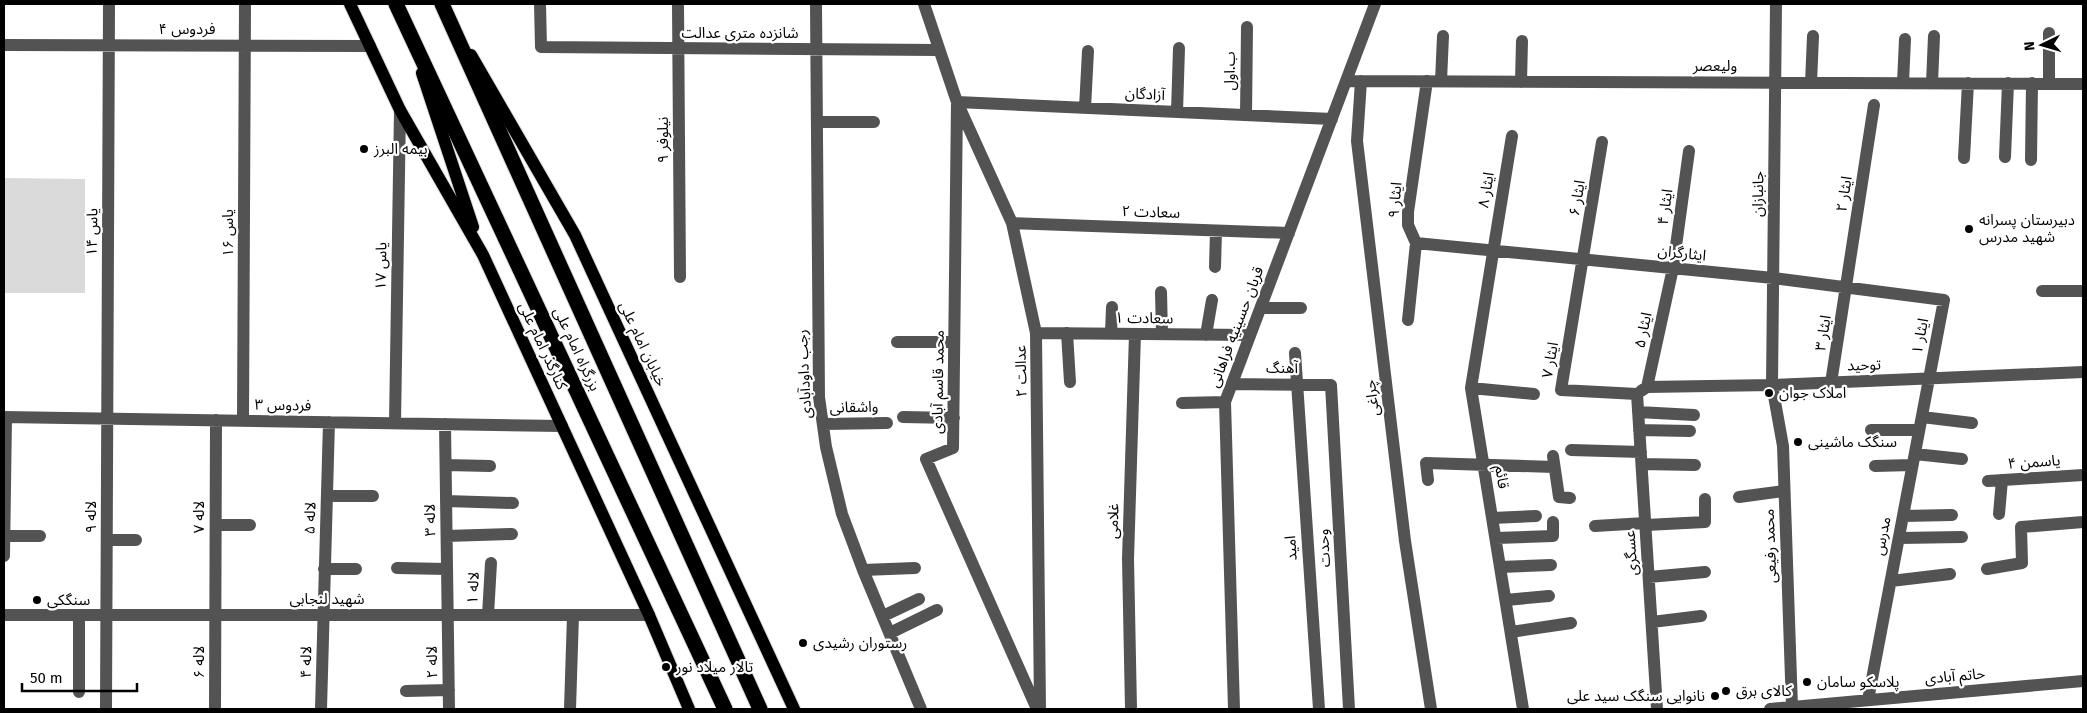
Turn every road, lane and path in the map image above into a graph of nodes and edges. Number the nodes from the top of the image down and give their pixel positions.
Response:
1 (109, 4) edge
2 (245, 4) edge
3 (350, 4) edge
4 (396, 4) edge
5 (442, 4) edge
6 (540, 4) edge
7 (678, 4) edge
8 (816, 4) edge
9 (924, 4) edge
10 (1375, 4) edge
11 (1776, 4) edge
12 (405, 22) junction
13 (1247, 27) dead end
14 (2050, 33) dead end
15 (1443, 36) dead end
16 (1813, 36) dead end
17 (1934, 36) dead end
18 (1905, 40) dead end
19 (1522, 41) dead end
20 (4, 45) edge
21 (110, 46) junction
22 (245, 46) junction
23 (370, 46) junction
24 (1179, 48) dead end
25 (679, 49) junction
26 (816, 50) junction
27 (938, 50) junction
28 (1088, 52) dead end
29 (1346, 81) junction
30 (1361, 81) junction
31 (1427, 81) junction
32 (1441, 81) junction
33 (1521, 82) junction
34 (1776, 82) junction
35 (1811, 83) junction
36 (1903, 83) junction
37 (1932, 83) junction
38 (1968, 83) junction
39 (2008, 83) junction
40 (2032, 83) junction
41 (2049, 84) junction
42 (2083, 84) edge
43 (957, 102) junction
44 (1874, 105) dead end
45 (1085, 108) junction
46 (400, 110) junction
47 (1177, 112) junction
48 (1246, 115) junction
49 (1332, 119) junction
50 (817, 122) junction
51 (874, 122) dead end
52 (1512, 136) dead end
53 (1602, 142) dead end
54 (1690, 151) dead end
55 (2005, 157) dead end
56 (1964, 158) dead end
57 (2031, 160) dead end
58 (1012, 223) junction
59 (1216, 230) junction
60 (1289, 233) junction
61 (1416, 243) junction
62 (1493, 250) junction
63 (483, 255) junction
64 (1584, 259) junction
65 (1215, 267) dead end
66 (1673, 268) junction
67 (680, 277) dead end
68 (1773, 278) junction
69 (1846, 287) junction
70 (2042, 291) dead end
71 (2083, 291) edge
72 (1161, 292) dead end
73 (1212, 300) dead end
74 (1944, 300) joint
75 (1112, 307) dead end
76 (1261, 308) junction
77 (1301, 308) dead end
78 (1408, 320) dead end
79 (1036, 332) junction
80 (1067, 333) junction
81 (1110, 334) junction
82 (1135, 334) junction
83 (1162, 334) junction
84 (1206, 335) junction
85 (1250, 335) junction
86 (897, 342) dead end
87 (954, 342) junction
88 (1295, 353) dead end
89 (2083, 372) edge
90 (1928, 379) junction
91 (1070, 382) dead end
92 (1831, 383) junction
93 (1232, 384) junction
94 (1296, 385) junction
95 (1331, 385) joint
96 (1772, 385) junction
97 (1471, 388) junction
98 (1642, 391) junction
99 (1534, 394) dead end
100 (1225, 402) junction
101 (1182, 403) dead end
102 (1638, 412) junction
103 (1694, 415) dead end
104 (5, 417) edge
105 (903, 417) dead end
106 (1922, 417) junction
107 (106, 418) junction
108 (954, 418) junction
109 (216, 420) junction
110 (243, 421) junction
111 (329, 422) junction
112 (395, 423) junction
113 (887, 423) dead end
114 (1972, 423) dead end
115 (445, 424) junction
116 (822, 424) junction
117 (562, 426) junction
118 (1640, 430) junction
119 (1871, 430) dead end
120 (1919, 430) junction
121 (1690, 431) dead end
122 (1570, 450) dead end
123 (1641, 458) junction
124 (1913, 459) junction
125 (1962, 459) dead end
126 (446, 464) junction
127 (1695, 465) dead end
128 (490, 466) dead end
129 (1484, 466) junction
130 (1875, 466) dead end
131 (2083, 475) edge
132 (1428, 480) dead end
133 (2002, 480) junction
134 (1988, 481) dead end
135 (1784, 491) junction
136 (327, 496) junction
137 (374, 496) dead end
138 (1739, 497) dead end
139 (1570, 498) dead end
140 (1705, 499) dead end
141 (446, 501) junction
142 (513, 503) dead end
143 (1999, 514) dead end
144 (1952, 515) dead end
145 (1536, 516) dead end
146 (1903, 516) junction
147 (1492, 518) junction
148 (1553, 522) dead end
149 (2083, 522) edge
150 (250, 524) dead end
151 (1645, 524) junction
152 (216, 525) junction
153 (1595, 526) dead end
154 (512, 534) dead end
155 (4, 536) edge
156 (40, 536) dead end
157 (447, 536) junction
158 (1962, 537) dead end
159 (1496, 538) junction
160 (1899, 538) junction
161 (107, 540) junction
162 (136, 540) dead end
163 (4, 556) edge
164 (491, 563) dead end
165 (1552, 565) dead end
166 (1500, 567) junction
167 (397, 568) dead end
168 (915, 568) dead end
169 (324, 569) junction
170 (356, 569) dead end
171 (447, 569) junction
172 (1988, 569) dead end
173 (863, 570) junction
174 (1705, 572) dead end
175 (1950, 574) dead end
176 (1649, 577) junction
177 (1891, 581) junction
178 (1548, 596) dead end
179 (919, 599) dead end
180 (1506, 600) junction
181 (937, 610) dead end
182 (4, 615) edge
183 (79, 615) junction
184 (108, 615) junction
185 (215, 615) junction
186 (323, 615) junction
187 (448, 615) junction
188 (488, 615) junction
189 (573, 615) junction
190 (649, 615) junction
191 (882, 616) junction
192 (1701, 616) dead end
193 (1652, 622) junction
194 (1570, 623) dead end
195 (1511, 632) junction
196 (890, 633) junction
197 (2083, 680) edge
198 (449, 690) junction
199 (406, 691) dead end
200 (79, 692) dead end
201 (1877, 703) edge
202 (1792, 707) junction
203 (106, 709) edge
204 (215, 709) edge
205 (321, 709) edge
206 (449, 709) edge
207 (570, 709) edge
208 (689, 709) edge
209 (725, 709) edge
210 (760, 709) edge
211 (794, 709) edge
212 (921, 709) edge
213 (1039, 709) edge
214 (1131, 709) edge
215 (1234, 709) edge
216 (1319, 709) edge
217 (1349, 709) edge
218 (1430, 709) edge
219 (1523, 709) edge
220 (1657, 709) edge
221 (1770, 709) edge

1 - 21 street, یاس ۱۴
2 - 22 street, یاس ۱۶
3 - 23 main road, کنارگذر امام علی
4 - 12 highway, بزرگراه امام علی
5 - 210 highway, بزرگراه امام علی
5 - 211 main road, خیابان امام علی
6 - 25 street, شانزده متری عدالت
7 - 25 street, نیلوفر ۹
8 - 26 street, رجب داودآبادی
9 - 27 street, عدالت ۲
10 - 29 street, قربان حسینیه فراهانی
11 - 34 street, جانبازان
12 - 63 main road
12 - 209 highway, بزرگراه امام علی
13 - 48 street, ب.اول
14 - 41 street
15 - 32 street
16 - 35 street
17 - 37 street
18 - 36 street
19 - 33 street
20 - 21 street, فردوس ۴
21 - 22 street, فردوس ۴
21 - 107 street, یاس ۱۴
22 - 23 street, فردوس ۴
22 - 110 street, یاس ۱۶
23 - 46 main road, کنارگذر امام علی
24 - 47 street
25 - 26 street, شانزده متری عدالت
25 - 67 street, نیلوفر ۹
26 - 27 street, شانزده متری عدالت
26 - 50 street, رجب داودآبادی
27 - 43 street, عدالت ۲
28 - 45 street
29 - 30 street, ولیعصر
29 - 49 street, قربان حسینیه فراهانی
30 - 31 street, ولیعصر
30 - 218 street, چراغی
31 - 32 street, ولیعصر
31 - 61 street, ایثار ۹
32 - 33 street, ولیعصر
33 - 34 street, ولیعصر
34 - 35 street, ولیعصر
34 - 68 street, جانبازان
35 - 36 street, ولیعصر
36 - 37 street, ولیعصر
37 - 38 street, ولیعصر
38 - 39 street, ولیعصر
38 - 56 street
39 - 40 street, ولیعصر
39 - 55 street
40 - 41 street, ولیعصر
40 - 57 street
41 - 42 street, ولیعصر
43 - 45 street, آزادگان
43 - 58 street, عدالت ۲
43 - 87 street, محمد قاسم آبادی
44 - 69 street, ایثار ۲
45 - 47 street, آزادگان
46 - 63 main road, کنارگذر امام علی
46 - 112 street, یاس ۱۷
47 - 48 street, آزادگان
48 - 49 street, آزادگان
49 - 60 street, قربان حسینیه فراهانی
50 - 51 street
50 - 116 street, رجب داودآبادی
52 - 62 street, ایثار ۸
53 - 64 street, ایثار ۶
54 - 66 street, ایثار ۴
58 - 59 street, سعادت ۲
58 - 79 street, عدالت ۲
59 - 60 street, سعادت ۲
59 - 65 street
60 - 76 street, قربان حسینیه فراهانی
61 - 62 street, ایثارگران
61 - 78 street, ایثار ۹
62 - 64 street, ایثارگران
62 - 97 street, قائم
63 - 117 main road, کنارگذر امام علی
64 - 66 street, ایثارگران
64 - 98 street, ایثار ۷
66 - 68 street, ایثارگران
66 - 98 street, ایثار ۵
68 - 69 street, ایثارگران
68 - 96 street, جانبازان
69 - 74 street, ایثارگران
69 - 92 street, ایثار ۳
70 - 71 street
72 - 83 street
73 - 84 street
74 - 90 street, ایثار ۱
75 - 81 street
76 - 77 street
76 - 85 street, قربان حسینیه فراهانی
79 - 80 street, سعادت ۱
79 - 213 street, عدالت ۲
80 - 81 street, سعادت ۱
80 - 91 street
81 - 82 street, سعادت ۱
82 - 83 street, سعادت ۱
82 - 214 street, غلامی
83 - 84 street, سعادت ۱
84 - 85 street, سعادت ۱
85 - 93 street, قربان حسینیه فراهانی
86 - 87 street
87 - 108 street, محمد قاسم آبادی
88 - 94 street, امید
89 - 90 street, توحید
90 - 92 street, توحید
90 - 106 street, مدرس
92 - 96 street, توحید
93 - 94 street, آهنگ
93 - 100 street, قربان حسینیه فراهانی
94 - 95 street, آهنگ
94 - 216 street, امید
95 - 217 street, وحدت
96 - 98 street, توحید
96 - 135 street, محمد رفیعی
97 - 99 street
97 - 129 street, قائم
98 - 102 street, عسگری
100 - 101 street
100 - 215 street, قربان حسینیه فراهانی
102 - 103 street
102 - 118 street, عسگری
104 - 107 street, فردوس ۳
104 - 155 street
105 - 108 street
106 - 114 street
106 - 120 street, مدرس
107 - 109 street, فردوس ۳
107 - 161 street, لاله ۹
108 - 213 street, محمد قاسم آبادی
109 - 110 street, فردوس ۳
109 - 152 street, لاله ۷
110 - 111 street, فردوس ۳
111 - 112 street, فردوس ۳
111 - 136 street, لاله ۵
112 - 115 street, فردوس ۳
113 - 116 street, واشقانی
115 - 117 street, فردوس ۳
115 - 126 street, لاله ۳
116 - 173 street, رجب داودآبادی
117 - 190 main road, کنارگذر امام علی
118 - 121 street
118 - 123 street, عسگری
119 - 120 street
120 - 124 street, مدرس
122 - 123 street
123 - 127 street
123 - 151 street, عسگری
124 - 125 street
124 - 130 street
124 - 146 street, مدرس
126 - 128 street
126 - 141 street, لاله ۳
129 - 132 street
129 - 139 street
129 - 147 street, قائم
131 - 133 street, یاسمن ۴
133 - 134 street, یاسمن ۴
133 - 143 street
135 - 138 street
135 - 202 street, محمد رفیعی
136 - 137 street
136 - 169 street, لاله ۵
140 - 151 street
141 - 142 street
141 - 157 street, لاله ۳
144 - 146 street
145 - 147 street
146 - 160 street, مدرس
147 - 159 street, قائم
148 - 159 street
149 - 172 street
150 - 152 street
151 - 153 street
151 - 176 street, عسگری
152 - 185 street, لاله ۷
154 - 157 street
155 - 156 street
155 - 163 street
157 - 171 street, لاله ۳
158 - 160 street
159 - 166 street, قائم
160 - 177 street, مدرس
161 - 162 street
161 - 184 street, لاله ۹
164 - 188 street, لاله ۱
165 - 166 street
166 - 180 street, قائم
167 - 171 street
168 - 173 street
169 - 170 street
169 - 186 street, لاله ۵
171 - 187 street, لاله ۳
173 - 191 street, رجب داودآبادی
174 - 176 street
175 - 177 street
176 - 193 street, عسگری
177 - 201 street, مدرس
178 - 180 street
179 - 191 street
180 - 195 street, قائم
181 - 196 street
182 - 183 street, شهید لنجابی
183 - 184 street, شهید لنجابی
183 - 200 street
184 - 185 street, شهید لنجابی
184 - 203 street, لاله ۹
185 - 186 street, شهید لنجابی
185 - 204 street, لاله ۶
186 - 187 street, شهید لنجابی
186 - 205 street, لاله ۴
187 - 188 street, شهید لنجابی
187 - 198 street, لاله ۲
188 - 189 street, شهید لنجابی
189 - 190 street, شهید لنجابی
189 - 207 street
190 - 208 main road, کنارگذر امام علی
191 - 196 street, رجب داودآبادی
192 - 193 street
193 - 220 street, عسگری
194 - 195 street
195 - 219 street, قائم
196 - 212 street, رجب داودآبادی
197 - 201 street, حاتم آبادی
198 - 199 street
198 - 206 street, لاله ۲
201 - 202 street, حاتم آبادی
202 - 221 street, حاتم آبادی

